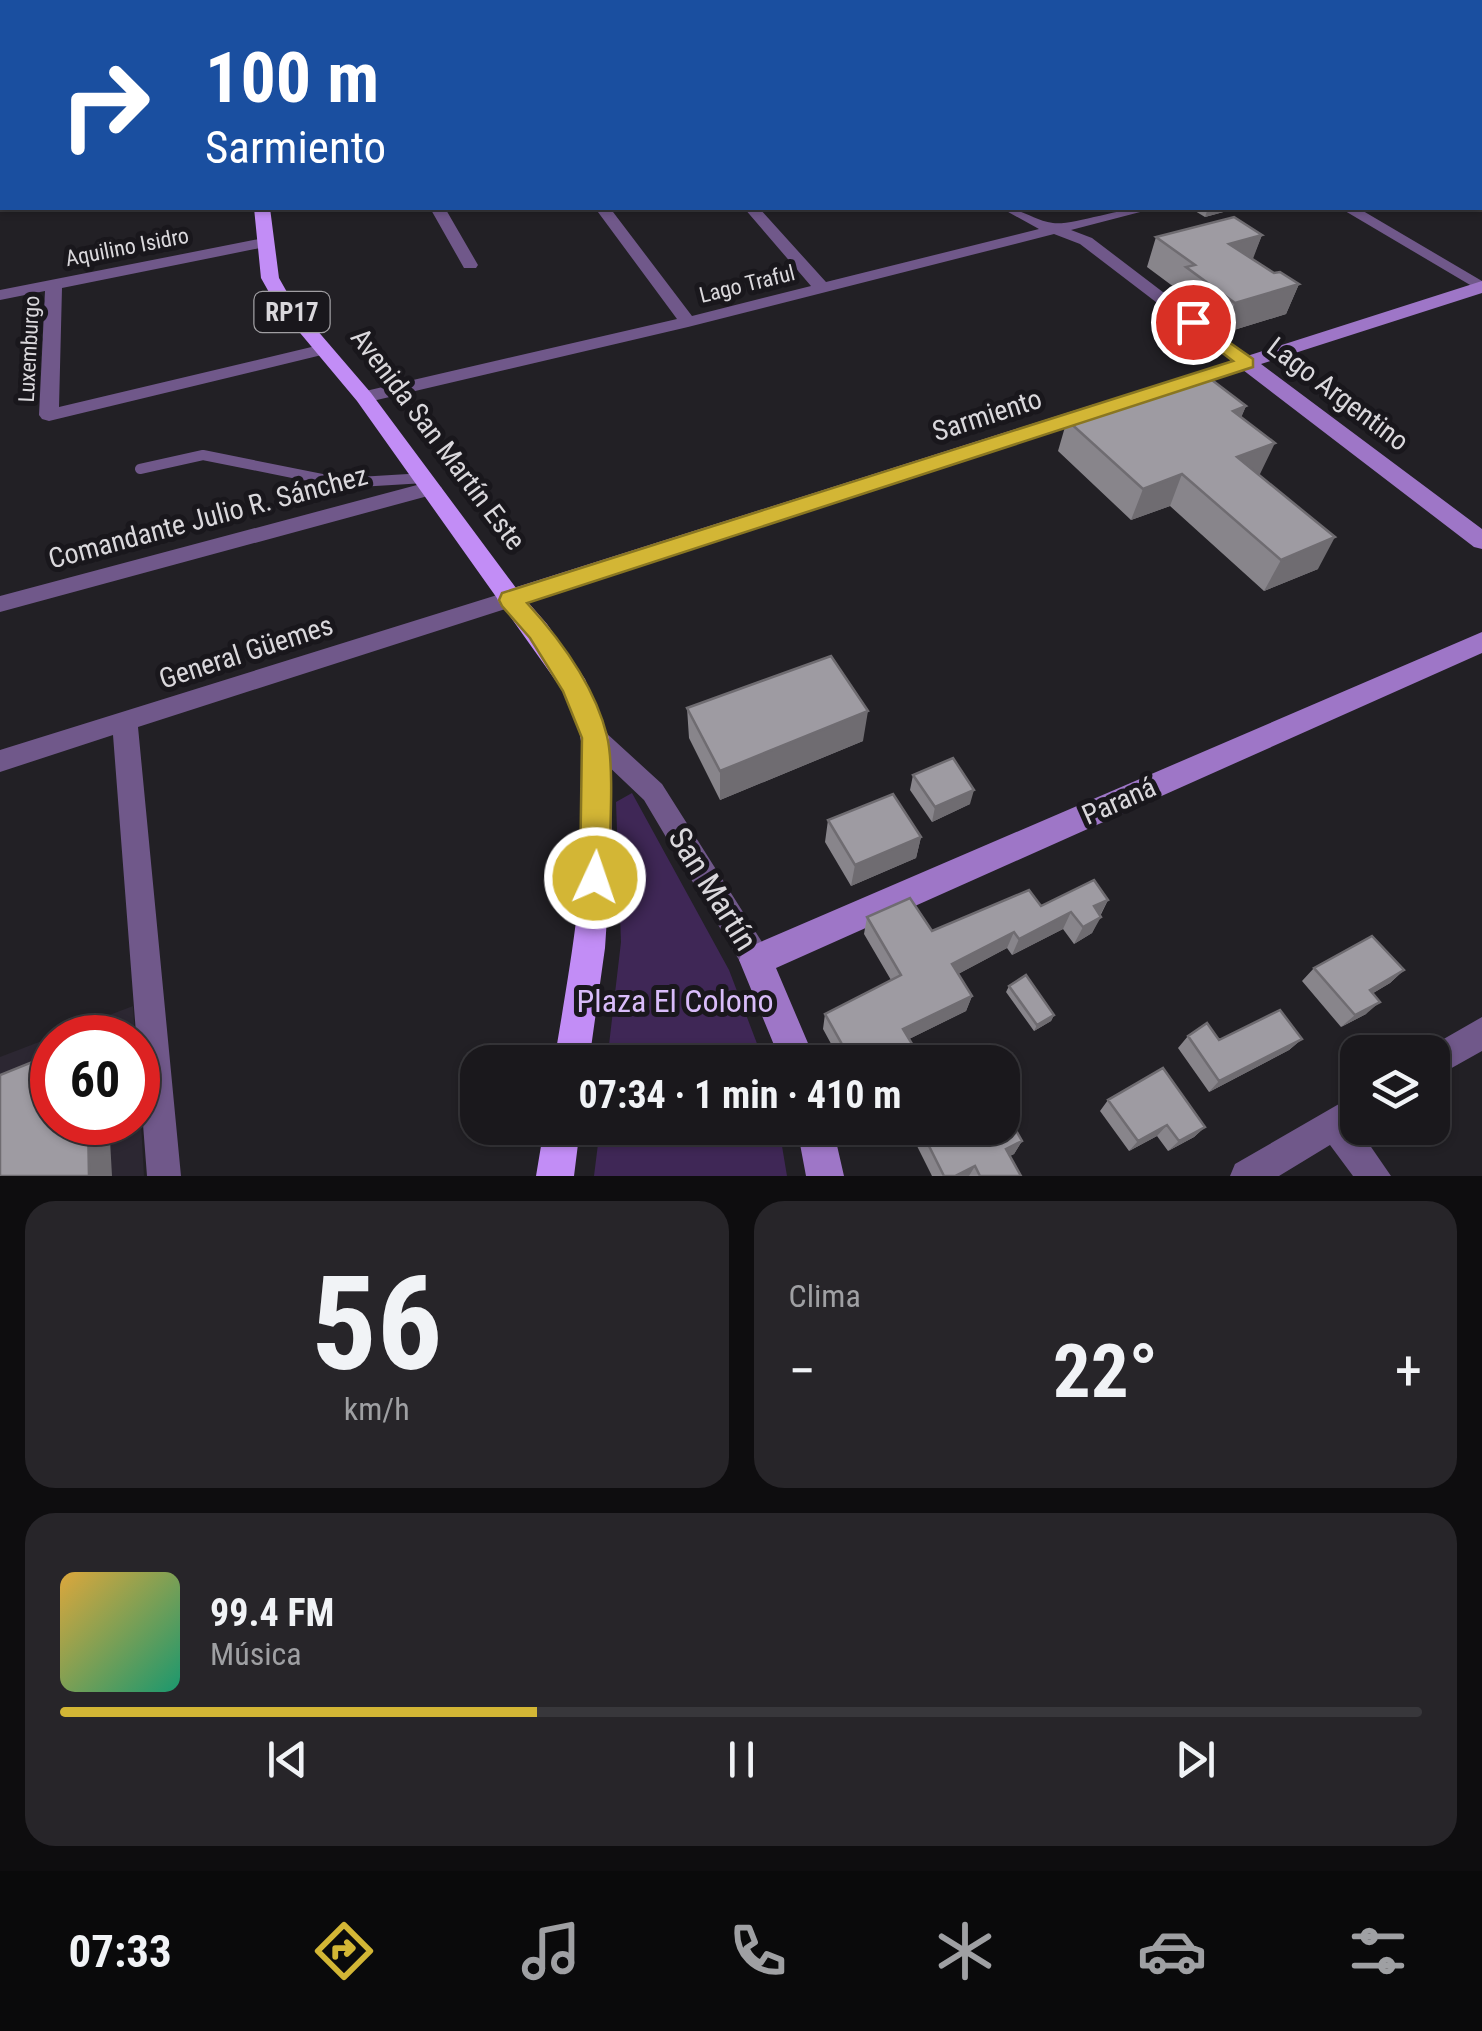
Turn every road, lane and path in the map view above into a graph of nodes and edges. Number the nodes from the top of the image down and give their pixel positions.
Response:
1 (262, 210) edge
2 (439, 210) edge
3 (604, 210) edge
4 (752, 210) edge
5 (1012, 210) edge
6 (1131, 210) edge
7 (1351, 210) edge
8 (1059, 228) junction
9 (264, 243) junction
10 (470, 266) dead end
11 (54, 285) junction
12 (1482, 287) edge
13 (822, 289) junction
14 (0, 295) edge
15 (688, 322) junction
16 (324, 349) junction
17 (1247, 363) junction
18 (1152, 393) edge
19 (364, 397) junction
20 (1114, 405) edge
21 (140, 468) dead end
22 (428, 483) junction
23 (1482, 541) edge
24 (510, 600) junction
25 (0, 604) edge
26 (1482, 642) edge
27 (126, 722) junction
28 (595, 738) junction
29 (0, 762) edge
30 (756, 960) junction
31 (1482, 1033) edge
32 (575, 1045) edge
33 (791, 1045) edge
34 (1450, 1052) edge
35 (1340, 1120) edge
36 (560, 1145) edge
37 (819, 1145) edge
38 (1360, 1145) edge
39 (164, 1176) edge
40 (555, 1176) edge
41 (825, 1176) edge
42 (1247, 1176) edge
43 (1374, 1176) edge

1 - 9 main road, Avenida San Martín Este / RP17
2 - 10 street
3 - 15 street
4 - 13 street
5 - 8 street, Lago Argentino
6 - 8 street, Lago Traful
7 - 12 street
8 - 13 street, Lago Traful
8 - 17 street, Lago Argentino
9 - 11 street, Aquilino Isidro
9 - 16 main road, Avenida San Martín Este / RP17
11 - 14 street, Aquilino Isidro
11 - 16 street, Luxemburgo
12 - 17 main road
13 - 15 street, Lago Traful
15 - 19 street, Lago Traful
16 - 19 main road, Avenida San Martín Este / RP17
17 - 18 main road
17 - 23 main road, Lago Argentino
19 - 22 main road, Avenida San Martín Este / RP17
20 - 24 main road, Sarmiento
21 - 22 lane
22 - 24 main road, Avenida San Martín Este / RP17
22 - 25 street, Comandante Julio R. Sánchez
24 - 27 street, General Güemes
24 - 28 main road, Avenida San Martín Este / RP17
26 - 30 main road, Paraná
27 - 29 street, General Güemes
27 - 39 street
28 - 30 street, San Martín
28 - 32 main road, Avenida San Martín Este / RP17
30 - 33 main road, San Martín
31 - 34 street
35 - 42 street
36 - 40 main road
37 - 41 main road
38 - 43 street

